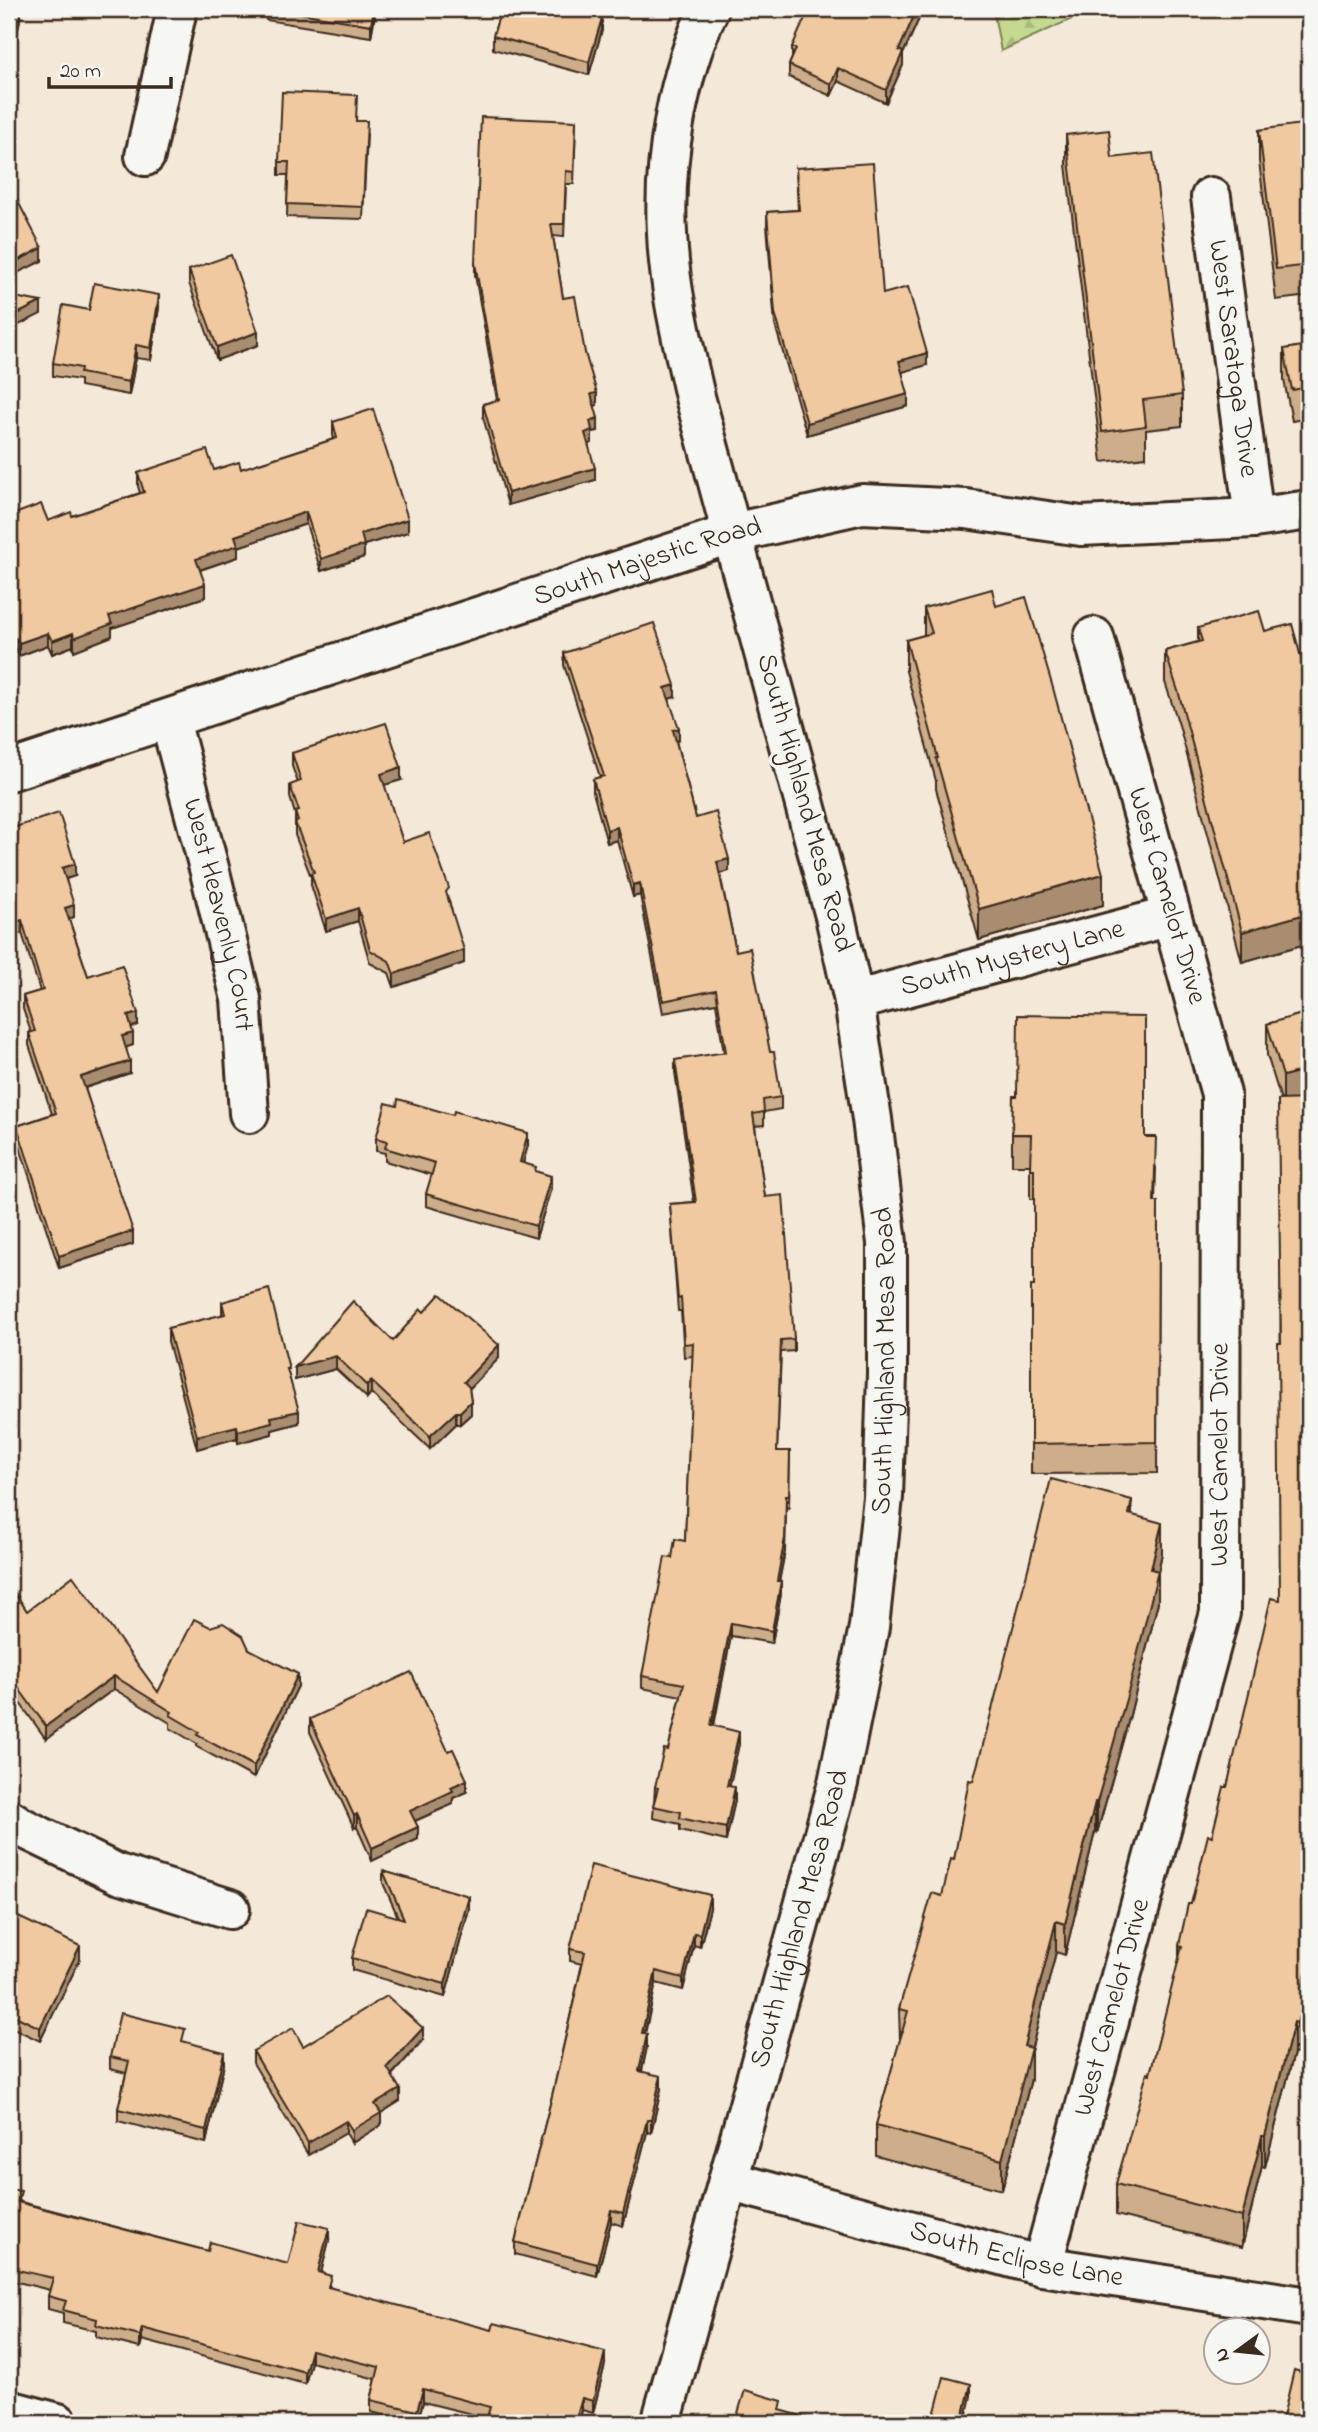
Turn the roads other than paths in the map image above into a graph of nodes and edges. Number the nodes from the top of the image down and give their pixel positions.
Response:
1 (177, 9) edge
2 (709, 9) edge
3 (145, 156) dead end
4 (1211, 197) dead end
5 (1309, 510) edge
6 (1254, 518) junction
7 (733, 533) junction
8 (1094, 637) dead end
9 (170, 720) junction
10 (9, 771) edge
11 (1171, 916) junction
12 (854, 1001) junction
13 (249, 1113) dead end
14 (9, 1819) edge
15 (230, 1909) dead end
16 (727, 2181) junction
17 (1042, 2266) junction
18 (1309, 2307) edge
19 (9, 2410) edge
20 (58, 2423) edge
21 (661, 2423) edge

1 - 3 street
2 - 7 street, South Highland Mesa Road
4 - 6 street, West Saratoga Drive
5 - 6 street, South Majestic Road
6 - 7 street, South Majestic Road
7 - 9 street, South Majestic Road
7 - 12 street, South Highland Mesa Road
8 - 11 street, West Camelot Drive
9 - 10 street, South Majestic Road
9 - 13 street, West Heavenly Court
11 - 12 street, South Mystery Lane
11 - 17 street, West Camelot Drive
12 - 16 street, South Highland Mesa Road
14 - 15 street
16 - 17 street, South Eclipse Lane
16 - 21 street, South Highland Mesa Road
17 - 18 street, South Eclipse Lane
19 - 20 street

